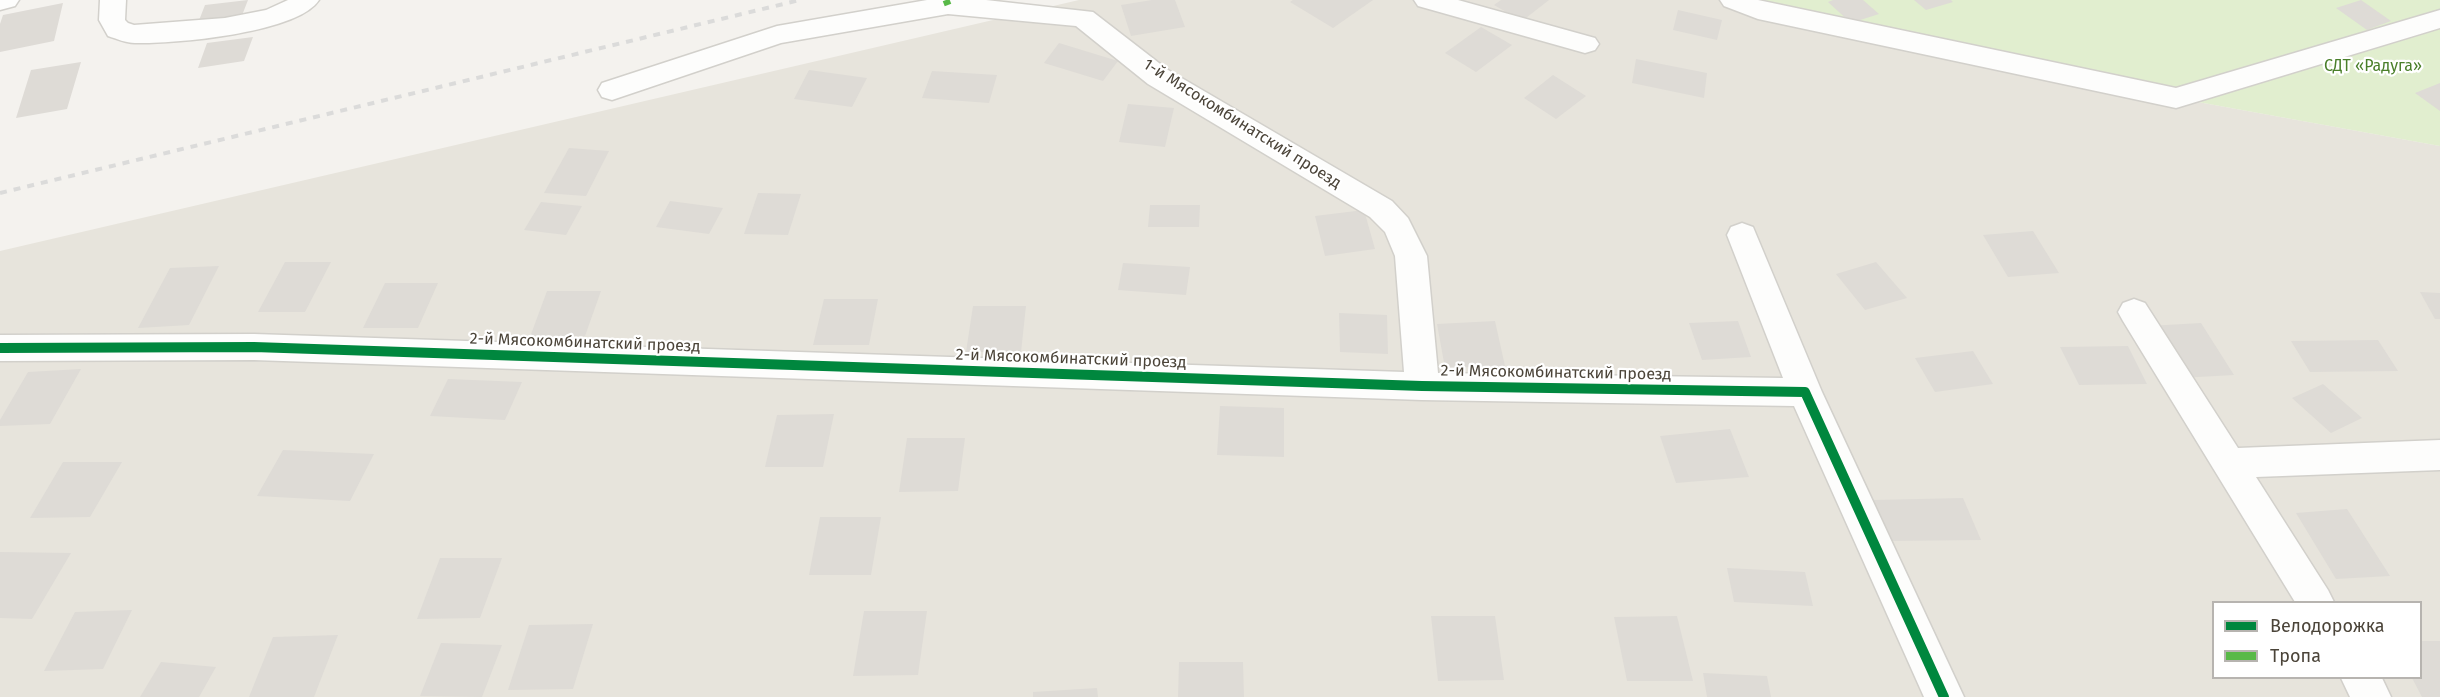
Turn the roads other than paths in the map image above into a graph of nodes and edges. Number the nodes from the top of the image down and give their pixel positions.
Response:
1 (6, 0) edge
2 (113, 0) edge
3 (306, 0) edge
4 (1427, 0) edge
5 (1798, 0) edge
6 (0, 1) edge
7 (1746, 5) edge
8 (2440, 19) edge
9 (1585, 44) dead end
10 (612, 90) dead end
11 (1742, 236) dead end
12 (2134, 312) dead end
13 (0, 348) edge
14 (1422, 386) junction
15 (1805, 392) junction
16 (2440, 455) edge
17 (2230, 463) junction
18 (2314, 601) edge
19 (2362, 679) edge
20 (1944, 697) edge
21 (2371, 697) edge

1 - 6 street
2 - 3 street
4 - 9 street
5 - 7 street
7 - 8 street
10 - 14 street, 1-й Мясокомбинатский проезд
11 - 15 street
12 - 17 street
13 - 14 street, 2-й Мясокомбинатский проезд
14 - 15 street, 2-й Мясокомбинатский проезд
15 - 20 street
16 - 17 street
17 - 18 street
19 - 21 street

